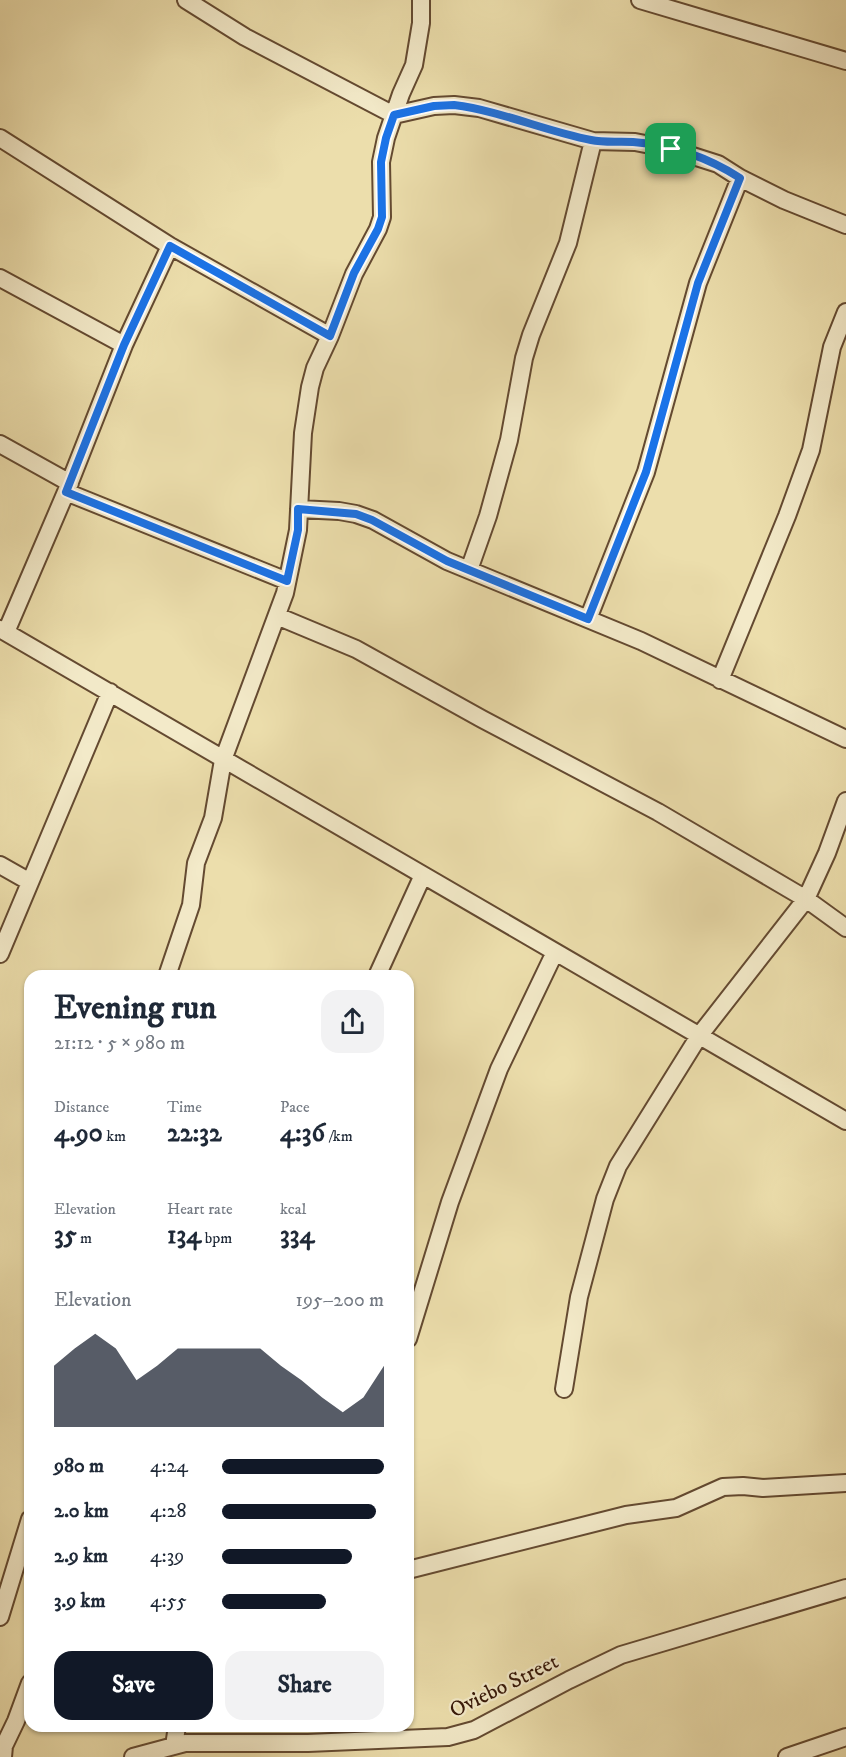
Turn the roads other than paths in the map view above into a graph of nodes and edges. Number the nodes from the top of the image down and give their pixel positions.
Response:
1 (186, 0) edge
2 (421, 0) edge
3 (640, 0) edge
4 (846, 61) edge
5 (394, 115) junction
6 (0, 138) edge
7 (593, 141) junction
8 (740, 178) junction
9 (846, 225) edge
10 (170, 246) junction
11 (0, 278) edge
12 (846, 312) edge
13 (330, 336) junction
14 (124, 345) junction
15 (0, 444) edge
16 (68, 487) junction
17 (298, 509) junction
18 (469, 570) junction
19 (287, 581) junction
20 (277, 616) junction
21 (588, 619) junction
22 (3, 630) edge
23 (720, 680) junction
24 (110, 693) junction
25 (846, 739) edge
26 (223, 760) junction
27 (846, 801) edge
28 (0, 866) edge
29 (423, 875) junction
30 (30, 882) junction
31 (806, 899) junction
32 (846, 928) edge
33 (555, 952) junction
34 (0, 954) edge
35 (168, 970) edge
36 (380, 970) edge
37 (699, 1036) junction
38 (846, 1121) edge
39 (414, 1319) edge
40 (564, 1389) dead end
41 (846, 1483) edge
42 (24, 1542) edge
43 (414, 1568) edge
44 (846, 1588) edge
45 (0, 1617) edge
46 (24, 1699) edge
47 (176, 1732) edge
48 (846, 1737) edge
49 (174, 1746) junction
50 (3, 1757) edge
51 (133, 1757) edge
52 (787, 1757) edge

1 - 5 street
2 - 5 street
3 - 4 street
5 - 7 street
5 - 13 street
6 - 10 street
7 - 8 street
7 - 18 street
8 - 9 street
8 - 21 street
10 - 13 street
10 - 14 street
11 - 14 street
12 - 23 street
13 - 17 street
14 - 16 street
15 - 16 street
16 - 19 street
16 - 22 street
17 - 18 street
17 - 19 street
18 - 21 street
19 - 20 street
20 - 26 street
20 - 31 street
21 - 23 street
22 - 24 street
23 - 25 street
24 - 26 street
24 - 30 street
26 - 29 street
26 - 35 street
27 - 31 street
28 - 30 street
29 - 33 street
29 - 36 street
30 - 34 street
31 - 32 street
31 - 37 street
33 - 37 street
33 - 39 street
37 - 38 street
37 - 40 street
41 - 43 street
42 - 45 street
44 - 49 street, Oviebo Street
46 - 50 street
47 - 49 street
48 - 52 street
49 - 51 street, Oviebo Street

